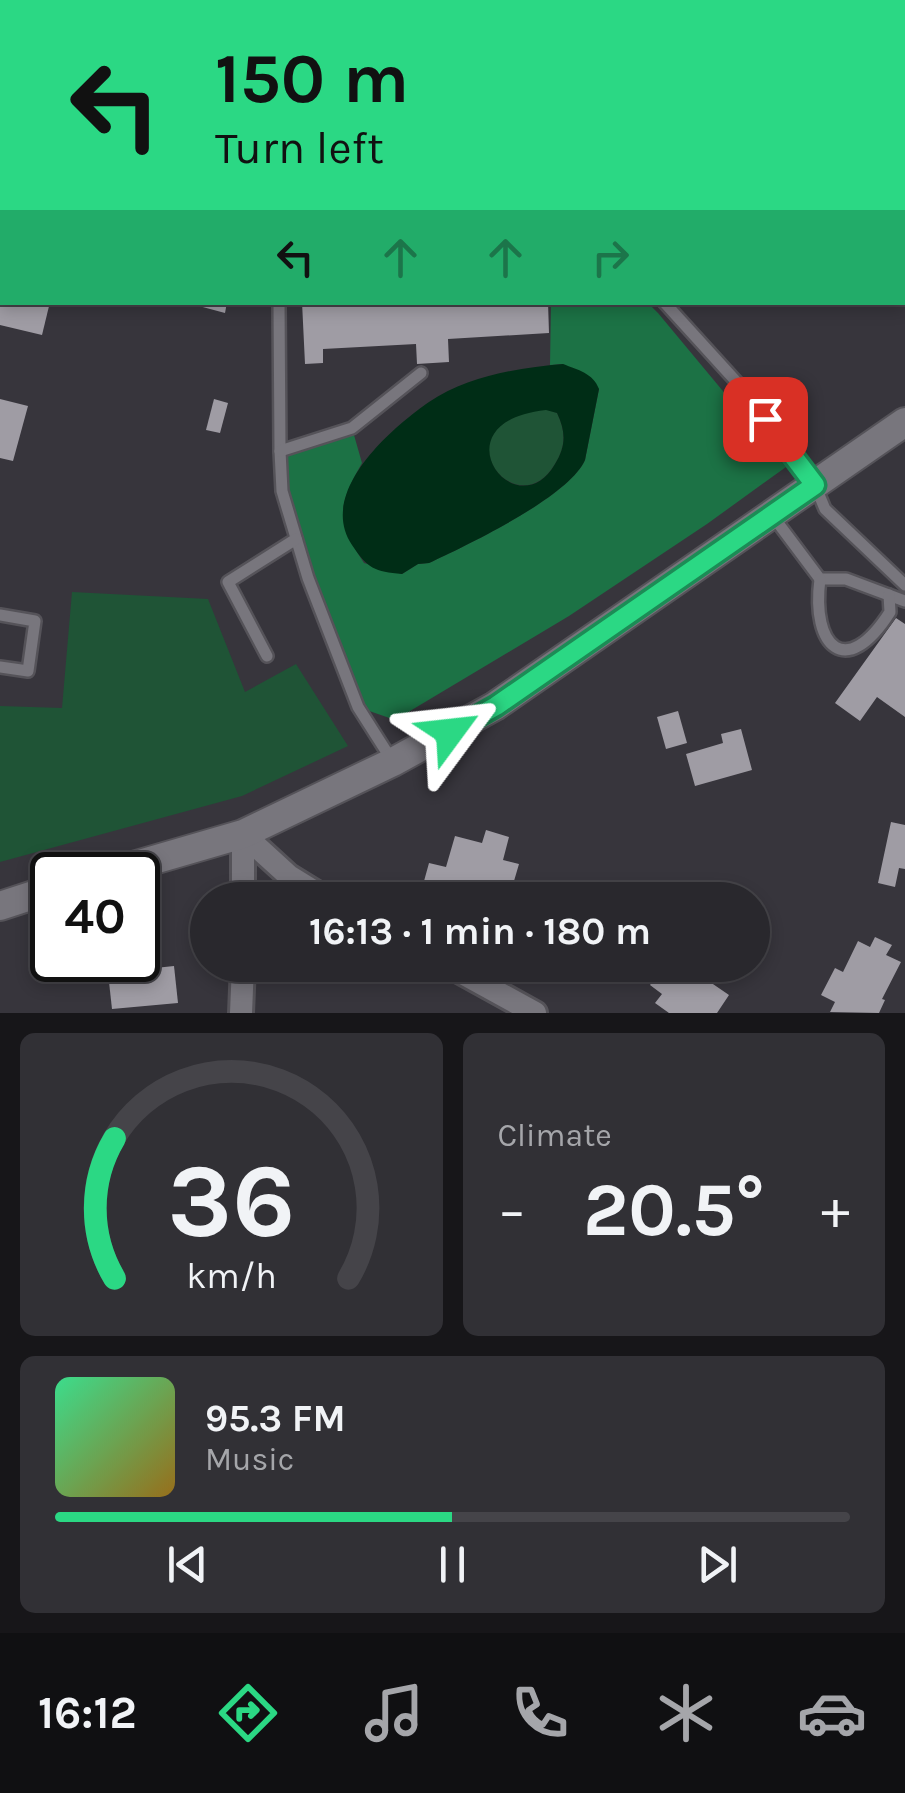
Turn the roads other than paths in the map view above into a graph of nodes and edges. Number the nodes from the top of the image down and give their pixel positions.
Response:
1 (279, 305) edge
2 (667, 305) edge
3 (421, 373) dead end
4 (905, 422) edge
5 (280, 451) junction
6 (815, 485) junction
7 (772, 514) junction
8 (296, 538) junction
9 (820, 579) junction
10 (905, 584) edge
11 (889, 596) junction
12 (905, 601) edge
13 (0, 616) edge
14 (267, 656) dead end
15 (0, 667) edge
16 (393, 762) junction
17 (243, 834) junction
18 (160, 858) edge
19 (243, 882) edge
20 (299, 882) edge
21 (30, 896) edge
22 (0, 906) edge
23 (243, 982) edge
24 (479, 982) edge
25 (242, 1013) edge
26 (536, 1013) edge

1 - 5 lane
2 - 6 lane
3 - 5 lane
4 - 6 street
5 - 8 lane
6 - 7 street
6 - 10 lane
7 - 9 lane
7 - 16 street
8 - 14 lane
8 - 16 lane
9 - 11 lane
9 - 11 lane
11 - 12 lane
13 - 15 lane
16 - 17 street
17 - 18 street
17 - 19 street
17 - 20 street
21 - 22 street
23 - 25 street
24 - 26 street

